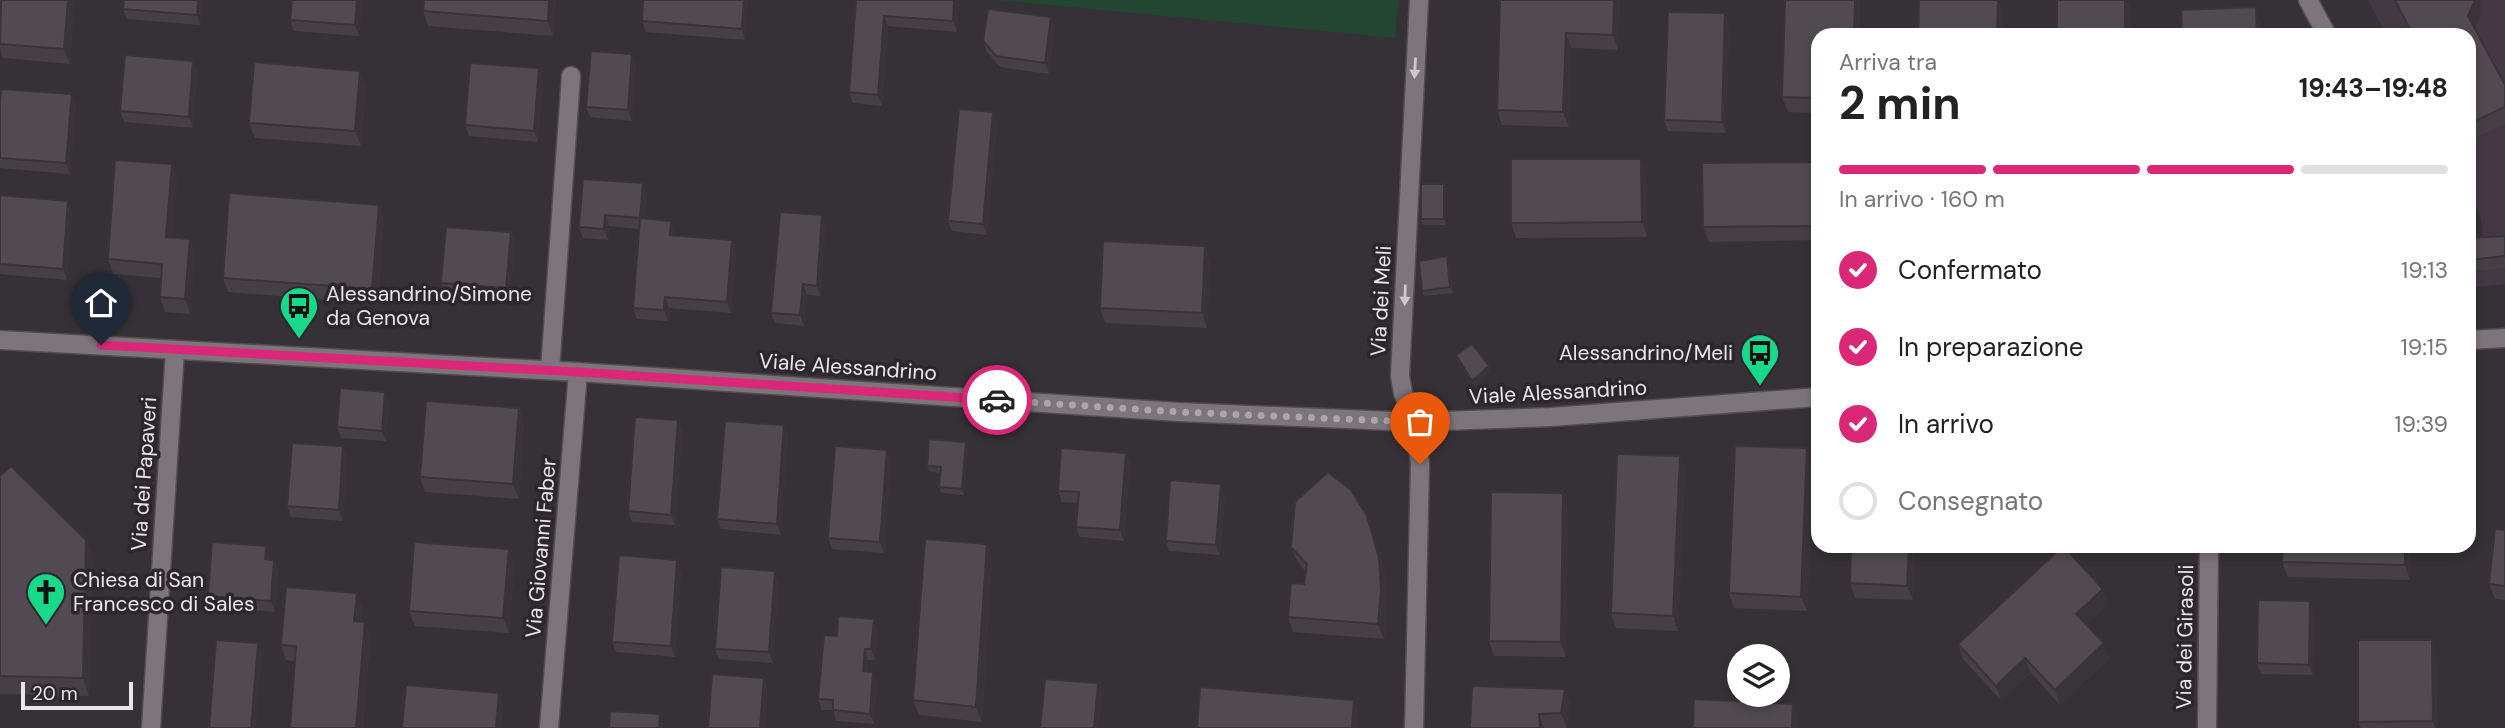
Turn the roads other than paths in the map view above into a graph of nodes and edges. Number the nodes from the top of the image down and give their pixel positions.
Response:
1 (1419, 0) edge
2 (2308, 0) edge
3 (2323, 28) edge
4 (571, 76) dead end
5 (2505, 338) edge
6 (0, 340) edge
7 (2476, 340) edge
8 (175, 349) junction
9 (550, 370) junction
10 (578, 372) junction
11 (1811, 398) edge
12 (1415, 422) junction
13 (2209, 553) edge
14 (151, 728) edge
15 (549, 728) edge
16 (1414, 728) edge
17 (2207, 728) edge

1 -> 12 street, Via dei Meli
2 - 3 street
4 - 9 street
5 - 7 street
6 - 8 street, Viale Alessandrino
8 - 9 street, Viale Alessandrino
8 - 14 street, Via dei Papaveri
9 - 10 street, Viale Alessandrino
10 - 12 street, Viale Alessandrino
10 - 15 street, Via Giovanni Faber
11 - 12 street, Viale Alessandrino
12 - 16 street, Via dei Meli
13 - 17 street, Via dei Girasoli

